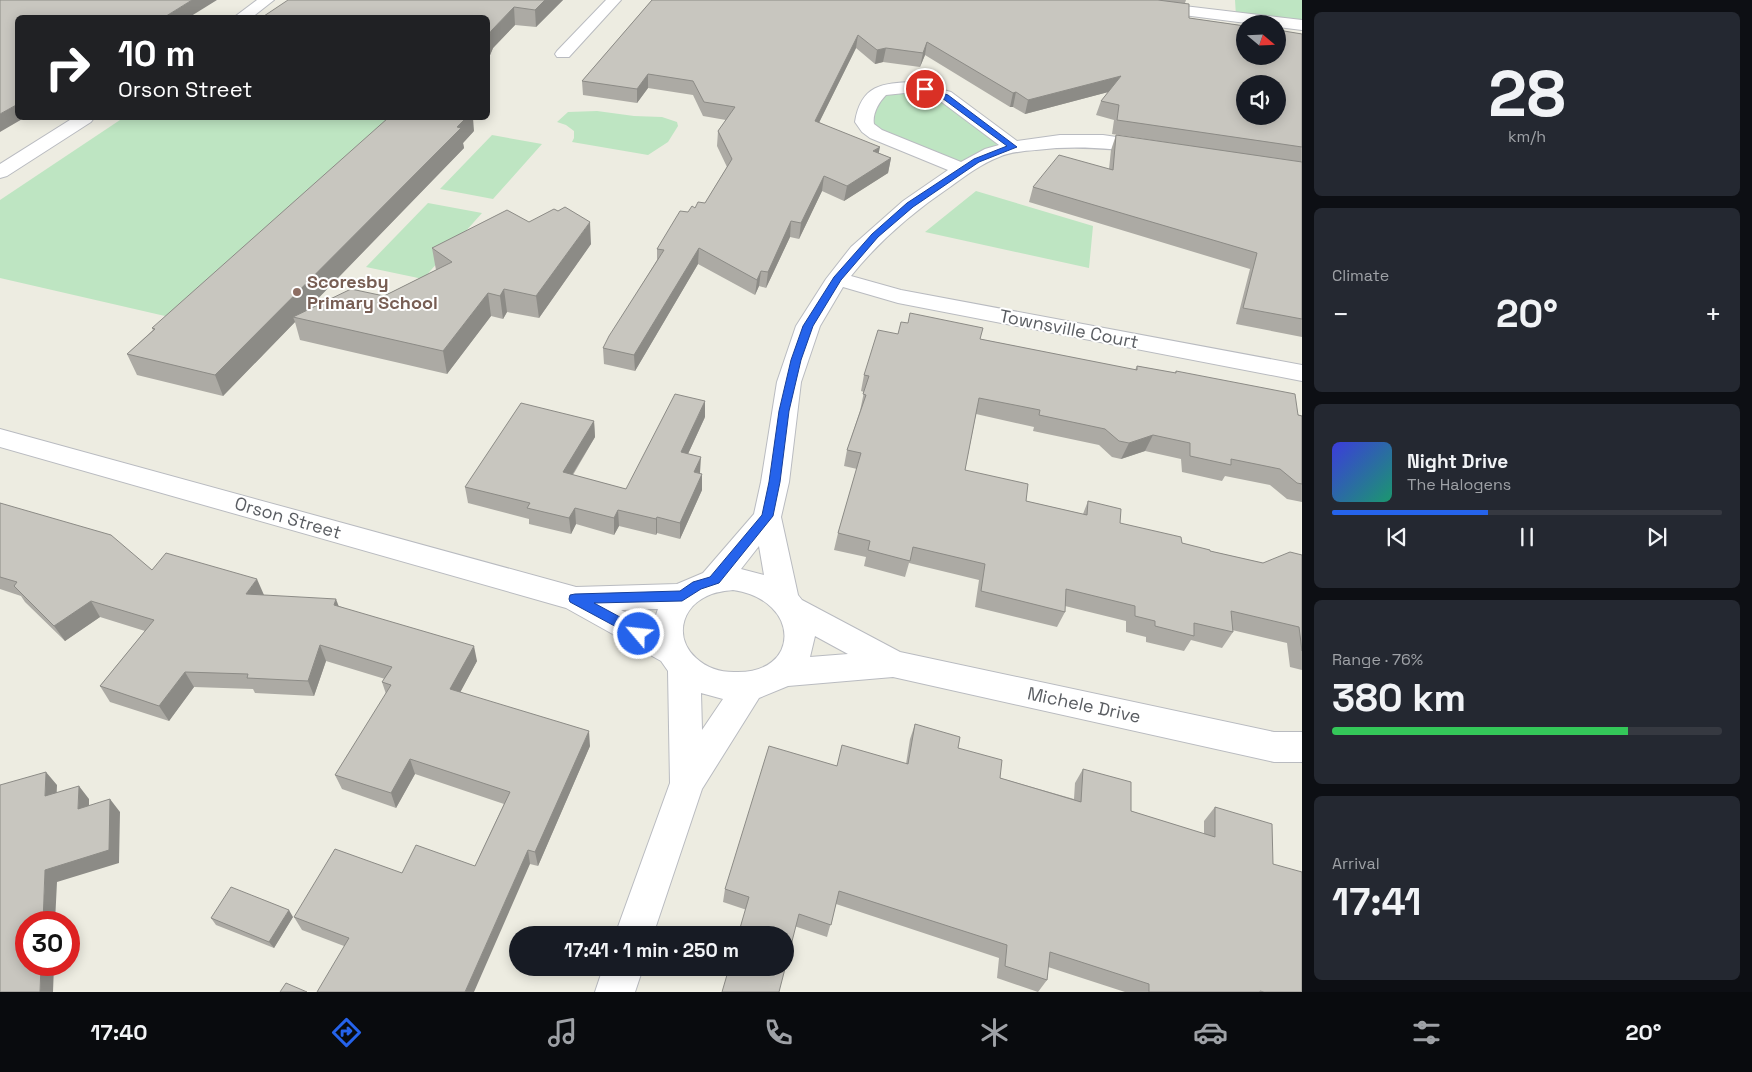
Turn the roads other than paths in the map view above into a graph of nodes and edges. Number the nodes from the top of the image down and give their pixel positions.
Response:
1 (267, 0) edge
2 (614, 0) edge
3 (1098, 0) edge
4 (1235, 0) edge
5 (244, 15) edge
6 (1236, 16) joint
7 (1286, 23) edge
8 (1302, 25) edge
9 (563, 54) dead end
10 (82, 120) edge
11 (1013, 147) junction
12 (1166, 150) edge
13 (962, 169) junction
14 (0, 172) edge
15 (837, 279) junction
16 (1302, 373) edge
17 (0, 438) edge
18 (767, 516) junction
19 (714, 580) junction
20 (682, 596) junction
21 (575, 599) junction
22 (787, 603) junction
23 (678, 659) junction
24 (893, 664) junction
25 (781, 673) junction
26 (748, 687) junction
27 (1293, 751) edge
28 (687, 783) junction
29 (637, 926) edge
30 (620, 976) edge
31 (615, 992) edge

1 - 5 street
2 - 9 street
3 - 6 street
4 - 6 street
7 - 8 street
10 - 14 street
11 - 12 street
11 - 13 street
11 - 13 street
13 - 15 street
15 - 16 street, Townsville Court
15 - 18 street
17 - 21 street, Orson Street
18 - 19 street
18 - 22 street
19 - 20 street
19 - 22 street
20 - 21 street, Orson Street
20 - 23 street
21 - 23 street, Orson Street
22 - 24 street, Michele Drive
22 - 25 street
23 - 26 street
23 - 28 street
24 - 25 street, Michele Drive
24 - 27 street, Michele Drive
25 - 26 street
26 - 28 street
28 - 29 street
30 - 31 street

